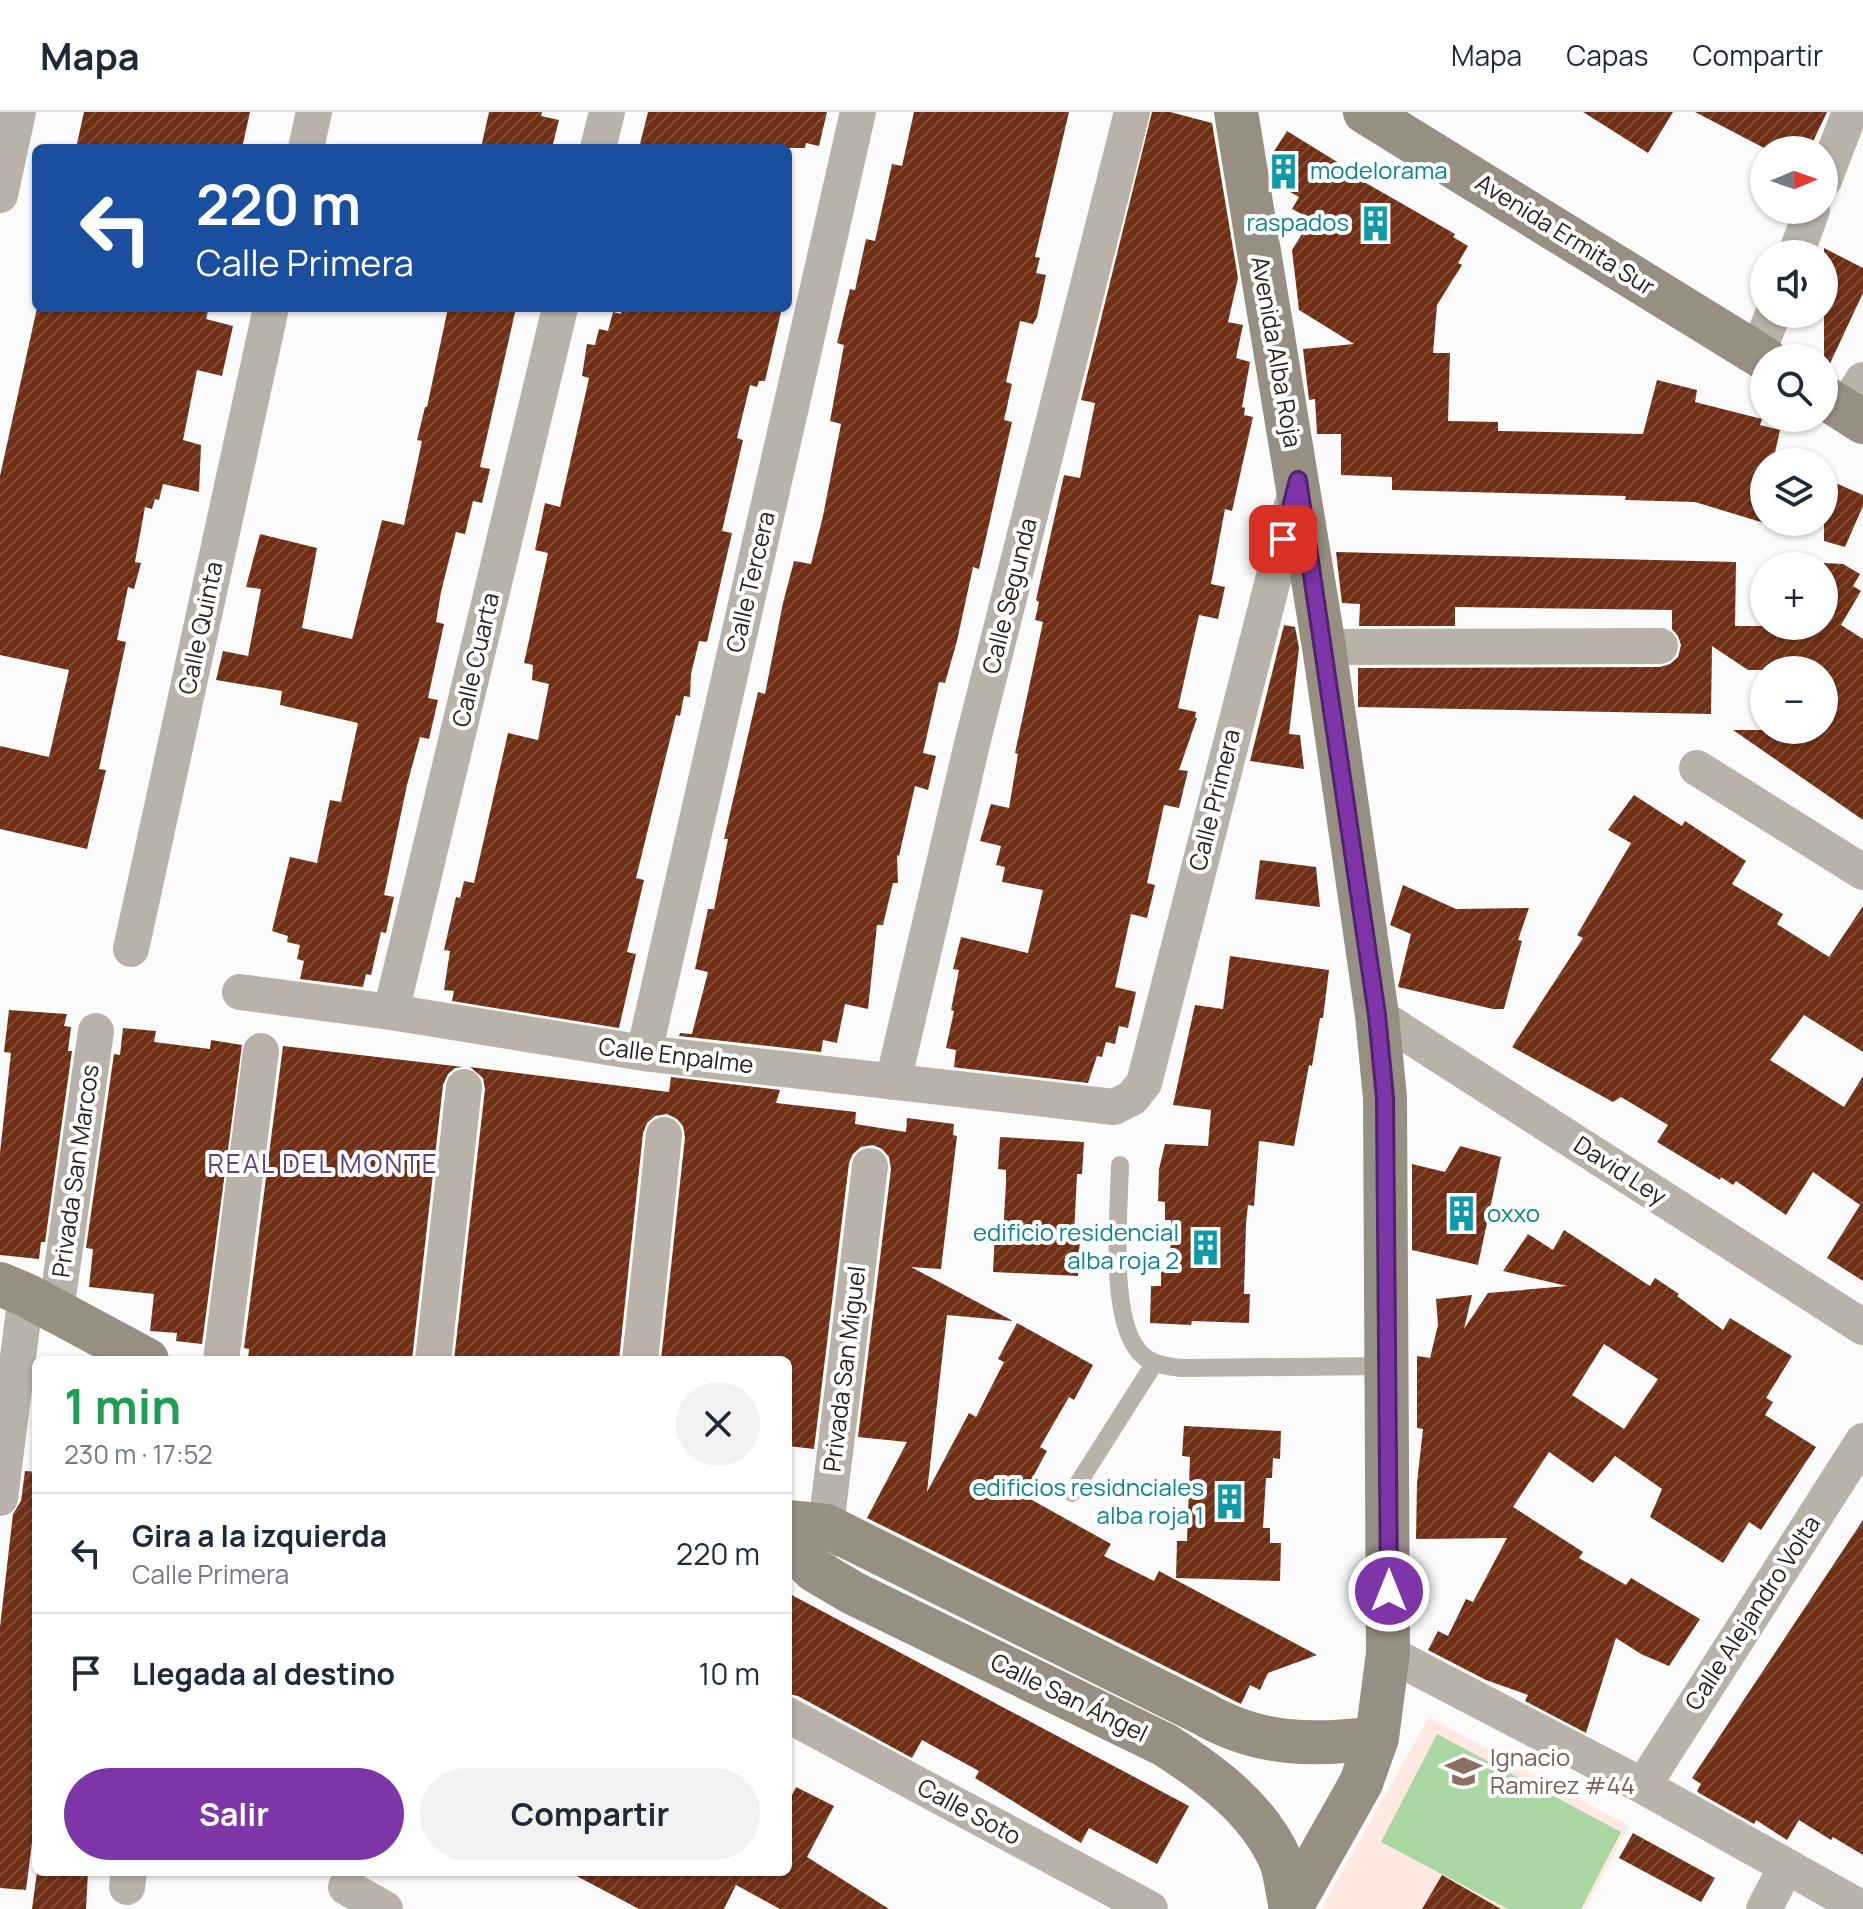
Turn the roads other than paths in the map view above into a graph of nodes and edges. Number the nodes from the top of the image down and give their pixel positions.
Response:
1 (18, 112) edge
2 (314, 112) edge
3 (607, 112) edge
4 (858, 112) edge
5 (1132, 112) edge
6 (1236, 112) edge
7 (1365, 112) edge
8 (1850, 112) edge
9 (1838, 143) edge
10 (307, 144) edge
11 (599, 144) edge
12 (0, 195) edge
13 (270, 312) edge
14 (559, 312) edge
15 (1750, 349) edge
16 (1298, 480) junction
17 (1660, 646) dead end
18 (1324, 647) junction
19 (1697, 768) dead end
20 (1863, 872) edge
21 (131, 949) dead end
22 (240, 992) dead end
23 (391, 1012) junction
24 (1377, 1015) junction
25 (96, 1031) dead end
26 (261, 1051) dead end
27 (644, 1053) junction
28 (893, 1082) junction
29 (464, 1087) dead end
30 (1114, 1107) joint
31 (664, 1135) dead end
32 (1120, 1165) dead end
33 (870, 1166) dead end
34 (27, 1297) edge
35 (1863, 1327) edge
36 (139, 1356) edge
37 (222, 1356) edge
38 (433, 1356) edge
39 (640, 1356) edge
40 (1154, 1364) junction
41 (1387, 1366) junction
42 (1863, 1441) edge
43 (1072, 1493) dead end
44 (0, 1498) edge
45 (804, 1540) edge
46 (1388, 1653) junction
47 (792, 1717) edge
48 (1377, 1738) junction
49 (1643, 1786) junction
50 (1786, 1867) junction
51 (346, 1887) dead end
52 (1290, 1908) edge
53 (385, 1909) edge
54 (1150, 1909) edge
55 (1764, 1909) edge
56 (1863, 1909) edge

1 - 12 street
2 - 10 street
3 - 11 street
4 - 27 street, Calle Tercera
5 - 28 street, Calle Segunda
6 - 16 main road, Avenida Alba Roja
7 - 15 main road, Avenida Ermita Sur
8 - 9 street
13 - 21 street, Calle Quinta
14 - 23 street, Calle Cuarta
16 - 18 main road, Avenida Alba Roja
16 - 30 street, Calle Primera
17 - 18 street
18 - 24 main road, Avenida Alba Roja
19 - 20 street
22 - 23 street, Calle Enpalme
23 - 27 street, Calle Enpalme
24 - 35 street, David Ley
24 - 41 main road, Avenida Alba Roja
25 - 34 street, Privada San Marcos
26 - 37 street
27 - 28 street, Calle Enpalme
28 - 30 street, Calle Enpalme
29 - 38 street
31 - 39 street
32 - 40 lane
33 - 45 street, Privada San Miguel
34 - 36 main road
34 - 44 street, Privada San Marcos
40 - 41 lane
40 - 43 lane
41 - 46 main road, Avenida Alba Roja
42 - 49 street, Calle Alejandro Volta
45 - 48 main road, Calle San Ángel
45 - 52 main road, Calle San Ángel
46 - 48 main road, Avenida Alba Roja
46 - 49 street
47 - 54 street, Calle Soto
48 - 52 main road, Avenida Alba Roja
49 - 50 street
50 - 55 street
50 - 56 street
51 - 53 street

